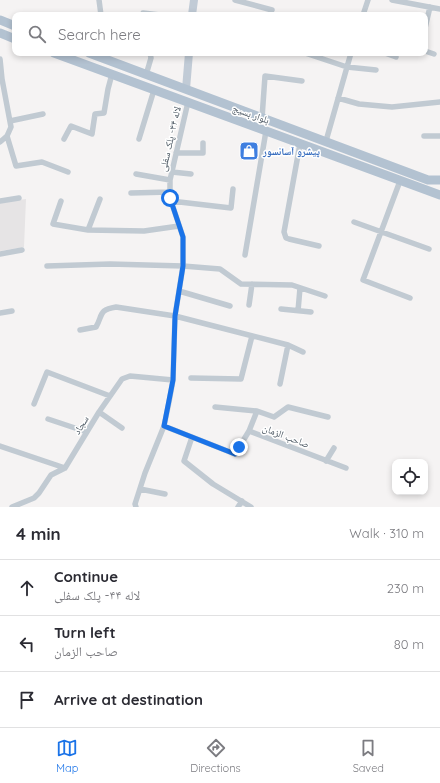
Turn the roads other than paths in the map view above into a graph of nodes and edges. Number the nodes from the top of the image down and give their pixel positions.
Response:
1 (99, 0) edge
2 (194, 0) edge
3 (235, 0) edge
4 (368, 0) edge
5 (392, 0) edge
6 (430, 7) junction
7 (440, 9) edge
8 (272, 10) dead end
9 (101, 12) edge
10 (192, 12) edge
11 (364, 12) edge
12 (428, 15) edge
13 (0, 20) edge
14 (12, 25) edge
15 (0, 33) edge
16 (12, 38) edge
17 (428, 52) edge
18 (434, 54) dead end
19 (62, 56) edge
20 (97, 56) edge
21 (151, 56) edge
22 (189, 56) edge
23 (314, 56) edge
24 (350, 56) edge
25 (0, 59) edge
26 (347, 67) junction
27 (376, 70) dead end
28 (112, 74) junction
29 (146, 75) junction
30 (302, 81) dead end
31 (2, 88) edge
32 (186, 89) junction
33 (154, 90) junction
34 (338, 98) junction
35 (188, 102) junction
36 (440, 102) edge
37 (43, 114) dead end
38 (262, 118) junction
39 (10, 121) junction
40 (266, 131) junction
41 (7, 136) junction
42 (424, 136) dead end
43 (440, 136) edge
44 (64, 139) dead end
45 (139, 139) dead end
46 (326, 141) junction
47 (0, 142) edge
48 (203, 143) dead end
49 (300, 144) junction
50 (176, 153) junction
51 (68, 172) dead end
52 (172, 172) junction
53 (136, 174) dead end
54 (191, 174) dead end
55 (170, 180) junction
56 (400, 181) junction
57 (440, 181) edge
58 (232, 189) dead end
59 (170, 192) junction
60 (131, 193) dead end
61 (440, 195) edge
62 (19, 198) dead end
63 (100, 199) dead end
64 (0, 201) edge
65 (61, 201) dead end
66 (171, 201) junction
67 (354, 222) dead end
68 (179, 226) junction
69 (88, 230) junction
70 (381, 232) junction
71 (319, 246) dead end
72 (429, 249) dead end
73 (22, 250) dead end
74 (0, 254) edge
75 (245, 254) dead end
76 (47, 266) dead end
77 (183, 266) junction
78 (252, 284) junction
79 (300, 288) junction
80 (179, 291) junction
81 (325, 296) dead end
82 (410, 298) dead end
83 (249, 305) dead end
84 (230, 306) dead end
85 (282, 309) dead end
86 (12, 311) dead end
87 (298, 311) junction
88 (311, 312) dead end
89 (0, 313) edge
90 (175, 316) junction
91 (80, 330) dead end
92 (252, 336) junction
93 (288, 345) junction
94 (303, 352) dead end
95 (191, 378) dead end
96 (173, 380) junction
97 (280, 384) dead end
98 (110, 396) junction
99 (34, 404) dead end
100 (215, 407) dead end
101 (256, 411) junction
102 (99, 412) junction
103 (328, 417) dead end
104 (48, 419) dead end
105 (164, 426) junction
106 (122, 428) dead end
107 (249, 431) junction
108 (87, 432) junction
109 (192, 437) junction
110 (0, 446) edge
111 (334, 448) dead end
112 (326, 461) junction
113 (65, 468) junction
114 (346, 468) dead end
115 (140, 489) junction
116 (165, 494) dead end
117 (242, 501) junction
118 (12, 507) edge
119 (136, 507) edge
120 (238, 507) edge
121 (251, 507) edge

1 - 9 street
2 - 10 main road
3 - 8 street
4 - 11 street
5 - 6 street
6 - 7 street
6 - 12 street
13 - 14 main road
15 - 16 main road
17 - 18 street
19 - 28 main road, بلوار بسیج
20 - 29 main road, بلوار بسیج
21 - 29 street
22 - 32 main road
23 - 26 street
24 - 26 street
25 - 31 street
26 - 27 street
26 - 34 street
28 - 33 main road, بلوار بسیج
28 - 44 street
29 - 32 main road, بلوار بسیج
30 - 38 street
31 - 39 street
32 - 38 main road, بلوار بسیج
33 - 35 main road, بلوار بسیج
33 - 45 street
34 - 36 street
34 - 46 street
35 - 40 main road, بلوار بسیج
35 - 50 street, لاله ۴۴- پلک سفلی
37 - 39 street
38 - 46 main road, بلوار بسیج
39 - 41 street
40 - 49 main road, بلوار بسیج
40 - 75 street
41 - 47 street
41 - 51 street
42 - 43 street
46 - 57 main road, بلوار بسیج
48 - 50 street
49 - 56 main road, بلوار بسیج
49 - 71 street
50 - 52 street, لاله ۴۴- پلک سفلی
52 - 54 street
52 - 55 street, لاله ۴۴- پلک سفلی
53 - 55 street
55 - 59 street, لاله ۴۴- پلک سفلی
56 - 61 main road, بلوار بسیج
56 - 70 street
58 - 66 street
59 - 60 street
59 - 66 street, لاله ۴۴- پلک سفلی
62 - 64 street
63 - 69 street
65 - 69 street
66 - 68 street, لاله ۴۴- پلک سفلی
67 - 70 street
68 - 69 street
68 - 77 street, لاله ۴۴- پلک سفلی
70 - 72 street
70 - 82 street
73 - 74 street
76 - 77 street
77 - 78 street
77 - 80 street, لاله ۴۴- پلک سفلی
78 - 79 street
78 - 83 street
79 - 81 street
79 - 87 street
80 - 84 street
80 - 90 street, لاله ۴۴- پلک سفلی
85 - 87 street
86 - 89 street
87 - 88 street
90 - 91 street
90 - 92 street
90 - 96 street, لاله ۴۴- پلک سفلی
92 - 93 street
92 - 95 street
93 - 94 street
93 - 97 street
96 - 98 street, سجاد
96 - 105 street, لاله ۴۴- پلک سفلی
98 - 99 street
98 - 102 street, سجاد
100 - 101 street
101 - 103 street
101 - 107 street
102 - 106 street
102 - 108 street, سجاد
104 - 108 street
105 - 109 street, صاحب الزمان
105 - 115 street, لاله ۴۴- پلک سفلی
107 - 109 street, صاحب الزمان
107 - 112 street, صاحب الزمان
108 - 113 street, سجاد
109 - 117 street
110 - 113 street
111 - 112 street
112 - 114 street, صاحب الزمان
113 - 118 street, سجاد
115 - 116 street
115 - 119 street, لاله ۴۴- پلک سفلی
117 - 120 street
117 - 121 street

